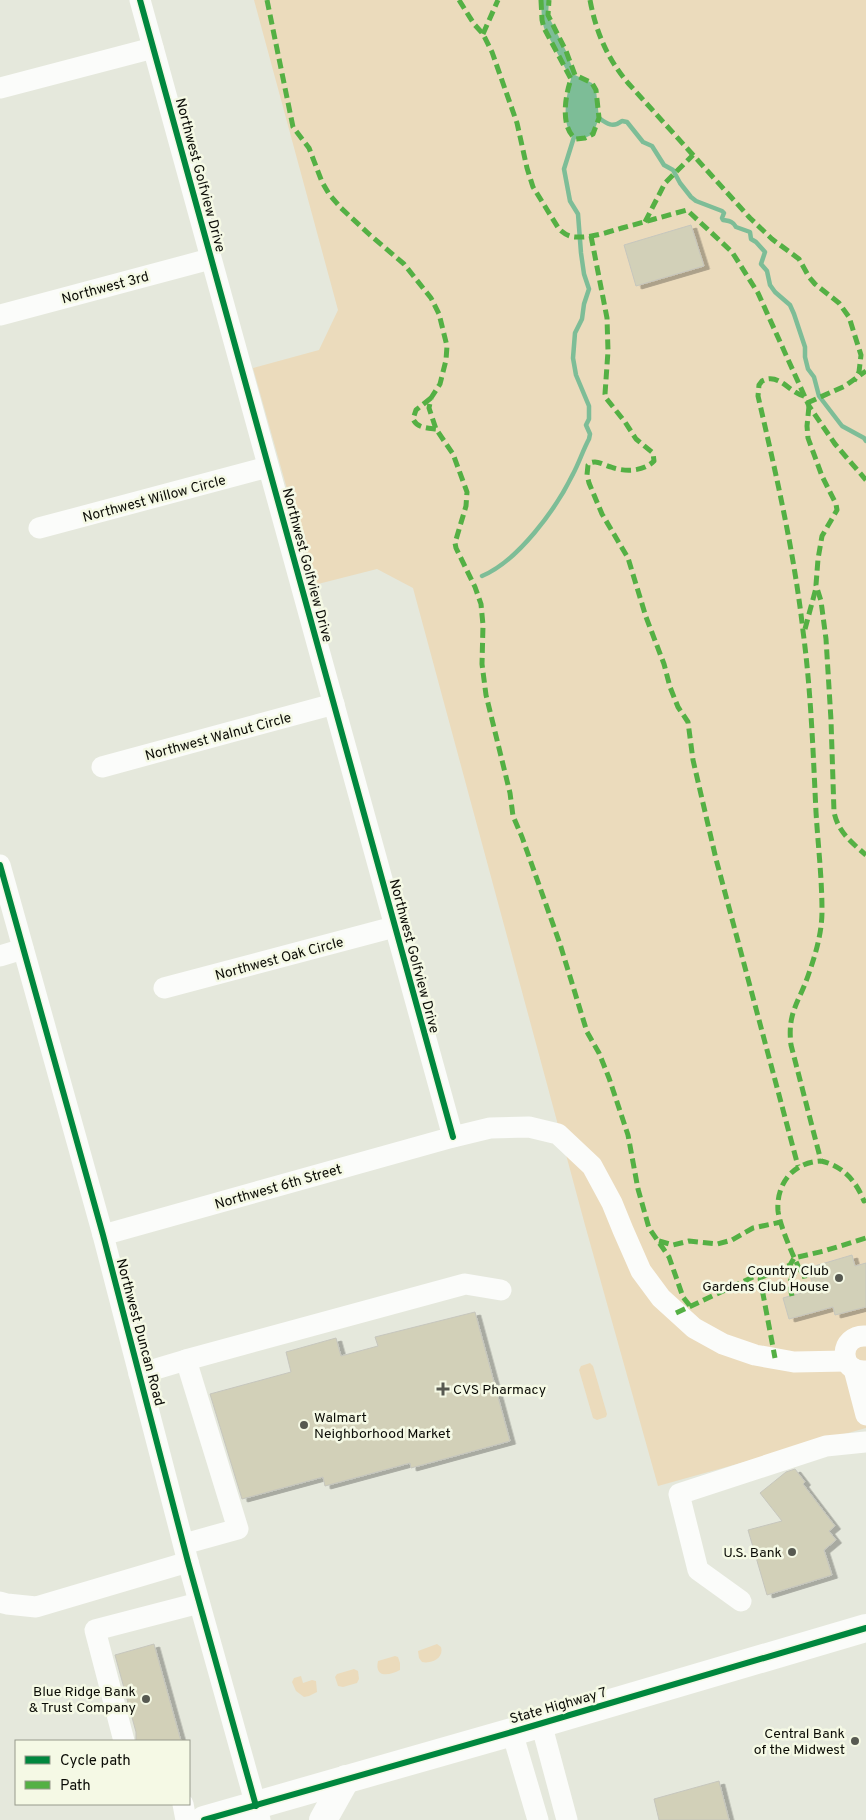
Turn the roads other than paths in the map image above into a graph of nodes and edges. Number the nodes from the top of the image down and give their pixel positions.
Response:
1 (140, 0) edge
2 (154, 48) junction
3 (0, 88) edge
4 (210, 259) junction
5 (0, 315) edge
6 (268, 467) junction
7 (39, 528) dead end
8 (334, 704) junction
9 (102, 767) dead end
10 (0, 865) edge
11 (394, 927) junction
12 (23, 950) junction
13 (0, 956) edge
14 (164, 988) dead end
15 (453, 1137) junction
16 (103, 1235) junction
17 (501, 1290) dead end
18 (860, 1333) edge
19 (186, 1360) junction
20 (855, 1367) edge
21 (139, 1374) junction
22 (866, 1415) edge
23 (866, 1442) edge
24 (186, 1553) junction
25 (741, 1601) dead end
26 (0, 1602) edge
27 (199, 1603) junction
28 (866, 1628) edge
29 (541, 1724) junction
30 (512, 1732) junction
31 (124, 1740) edge
32 (346, 1779) junction
33 (183, 1805) edge
34 (258, 1813) edge
35 (186, 1820) edge
36 (204, 1820) edge
37 (324, 1820) edge
38 (538, 1820) edge
39 (566, 1820) edge

1 - 2 street, Northwest Golfview Drive
2 - 3 street
2 - 4 street, Northwest Golfview Drive
4 - 5 street, Northwest 3rd
4 - 6 street, Northwest Golfview Drive
6 - 7 street, Northwest Willow Circle
6 - 8 street, Northwest Golfview Drive
8 - 9 street, Northwest Walnut Circle
8 - 11 street, Northwest Golfview Drive
10 - 12 street, Northwest Duncan Road
11 - 14 street, Northwest Oak Circle
11 - 15 street, Northwest Golfview Drive
12 - 13 street
12 - 16 street, Northwest Duncan Road
15 - 16 street, Northwest 6th Street
15 - 20 street, Northwest 6th Street
16 - 21 street, Northwest Duncan Road
17 - 19 street
18 - 20 street
19 - 21 street
19 - 24 street
20 - 22 street
21 - 24 street, Northwest Duncan Road
23 - 25 street
24 - 26 street
24 - 27 street, Northwest Duncan Road
27 - 31 street
27 - 34 street, Northwest Duncan Road
28 - 29 main road, State Highway 7
29 - 30 main road, State Highway 7
29 - 39 street
30 - 32 main road, State Highway 7
30 - 38 street
32 - 34 main road, State Highway 7
32 - 37 main road
33 - 35 street
34 - 36 main road, State Highway 7

